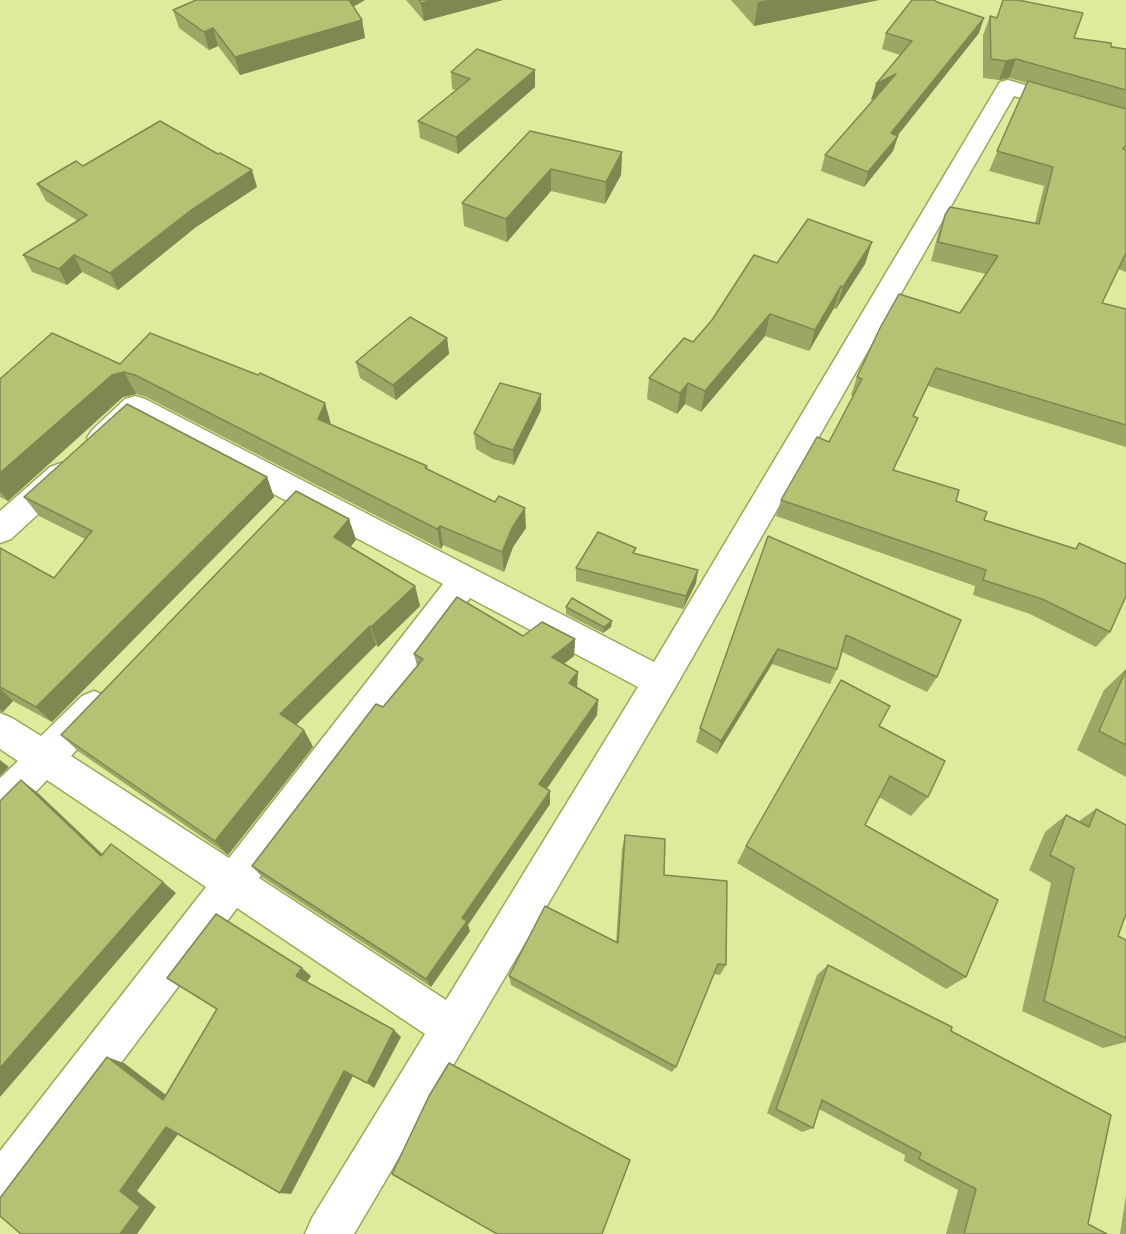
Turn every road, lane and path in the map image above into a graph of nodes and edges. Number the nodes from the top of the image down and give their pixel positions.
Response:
1 (1126, 122) edge
2 (300, 494) junction
3 (275, 520) edge
4 (0, 530) edge
5 (465, 580) junction
6 (118, 682) edge
7 (660, 682) junction
8 (0, 729) edge
9 (44, 759) junction
10 (0, 804) edge
11 (232, 884) junction
12 (452, 1028) junction
13 (0, 1187) edge
14 (328, 1234) edge

1 - 7 street
2 - 3 street
2 - 4 street
2 - 5 street
5 - 7 street
5 - 11 street
6 - 9 street
7 - 12 street
8 - 9 street
9 - 10 street
9 - 11 street
11 - 12 street
11 - 13 street
12 - 14 street

